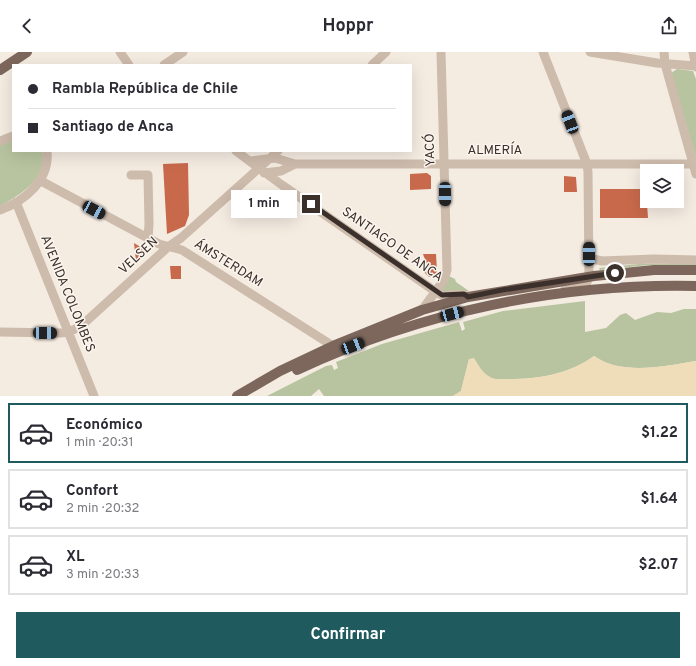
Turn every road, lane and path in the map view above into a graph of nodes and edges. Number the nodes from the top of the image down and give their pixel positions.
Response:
1 (27, 52) edge
2 (120, 52) edge
3 (183, 52) edge
4 (386, 52) edge
5 (441, 52) edge
6 (543, 52) edge
7 (590, 52) edge
8 (664, 52) edge
9 (693, 52) edge
10 (128, 64) edge
11 (165, 64) edge
12 (373, 64) edge
13 (665, 64) junction
14 (696, 67) edge
15 (0, 70) edge
16 (12, 136) edge
17 (0, 141) edge
18 (47, 152) edge
19 (238, 152) edge
20 (277, 152) edge
21 (267, 160) junction
22 (284, 160) edge
23 (251, 161) junction
24 (445, 164) junction
25 (587, 164) junction
26 (695, 164) edge
27 (259, 171) junction
28 (696, 174) edge
29 (131, 175) dead end
30 (41, 181) junction
31 (286, 186) junction
32 (16, 202) junction
33 (0, 210) edge
34 (148, 238) junction
35 (168, 247) junction
36 (589, 254) junction
37 (696, 260) edge
38 (696, 270) edge
39 (589, 276) junction
40 (696, 286) edge
41 (435, 292) junction
42 (556, 294) junction
43 (468, 297) junction
44 (422, 310) junction
45 (0, 332) edge
46 (69, 332) junction
47 (333, 346) junction
48 (94, 396) edge
49 (237, 396) edge
50 (250, 396) edge

1 - 15 main road
2 - 10 street
3 - 11 street
4 - 12 street
5 - 24 street, YACÓ
6 - 25 street
7 - 13 street
8 - 13 street
9 - 14 street
13 - 14 street
13 - 26 street
16 - 17 street
18 - 30 street
19 - 23 street, SANTIAGO DE ANCA
20 - 21 street, VELSEN
21 - 22 street, ALMERÍA
21 - 23 street, ALMERÍA
21 - 27 street, VELSEN
22 - 24 street, ALMERÍA
22 - 27 street
22 - 31 street
23 - 27 street, SANTIAGO DE ANCA
24 - 25 street, ALMERÍA
24 - 41 street, YACÓ
25 - 26 street, ALMERÍA
25 - 36 street
26 - 28 street
27 - 31 street, SANTIAGO DE ANCA
27 - 35 street, VELSEN
29 - 34 street
30 - 32 street
30 - 34 street, ÁMSTERDAM
31 - 41 street, SANTIAGO DE ANCA
32 - 33 street
32 - 46 street, AVENIDA COLOMBES
34 - 35 street, ÁMSTERDAM
35 - 46 street, VELSEN
35 - 47 street, ÁMSTERDAM
36 - 37 street
36 - 39 street
38 - 39 main road
39 - 42 street
39 - 43 main road
40 - 42 main road
41 - 43 street, SANTIAGO DE ANCA
41 - 44 street, YACÓ
42 - 50 main road
43 - 44 main road
44 - 47 main road
45 - 46 street
46 - 48 street, AVENIDA COLOMBES
47 - 49 main road

